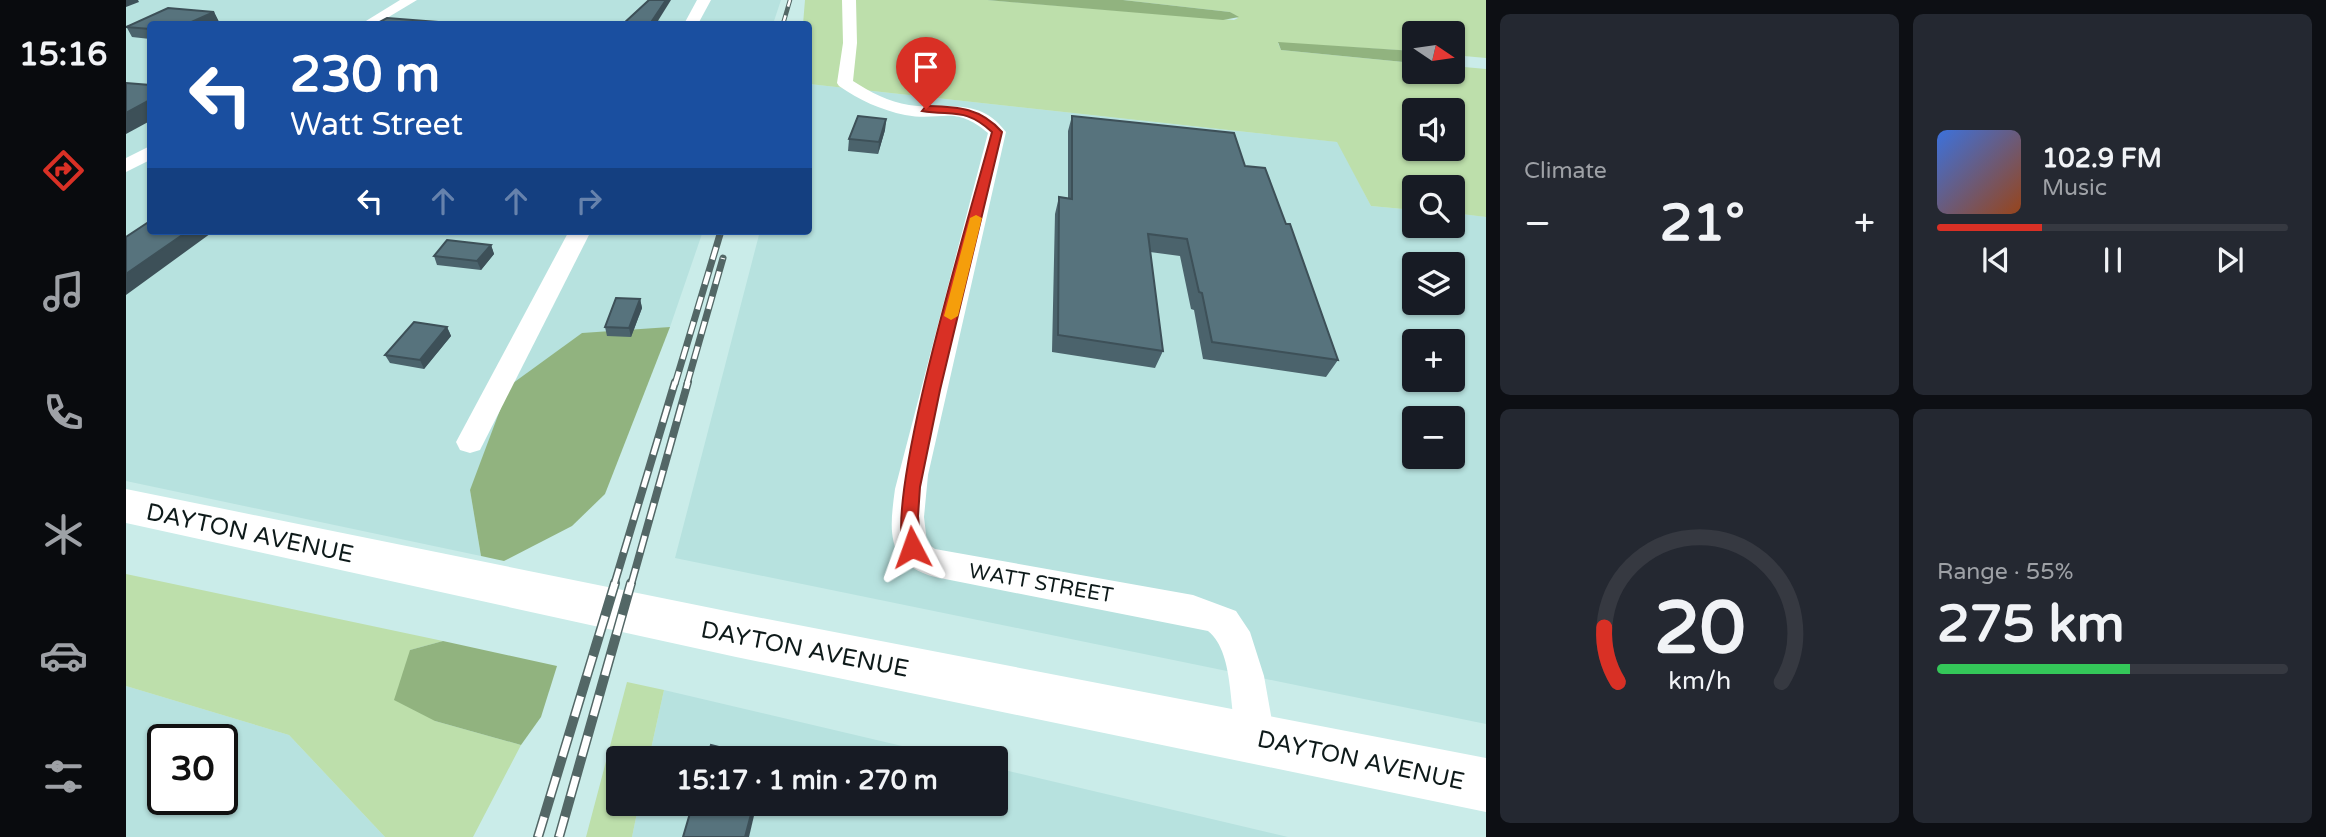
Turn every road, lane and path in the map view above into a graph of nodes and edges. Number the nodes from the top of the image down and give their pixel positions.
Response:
1 (410, 0) edge
2 (704, 0) edge
3 (849, 0) edge
4 (373, 21) edge
5 (693, 21) edge
6 (147, 154) edge
7 (126, 166) edge
8 (578, 235) edge
9 (470, 442) dead end
10 (126, 506) edge
11 (1255, 738) junction
12 (1486, 785) edge

1 - 4 street
2 - 5 street
3 - 11 street, WATT STREET
6 - 7 street
8 - 9 street
10 - 11 main road, DAYTON AVENUE
11 - 12 main road, DAYTON AVENUE

